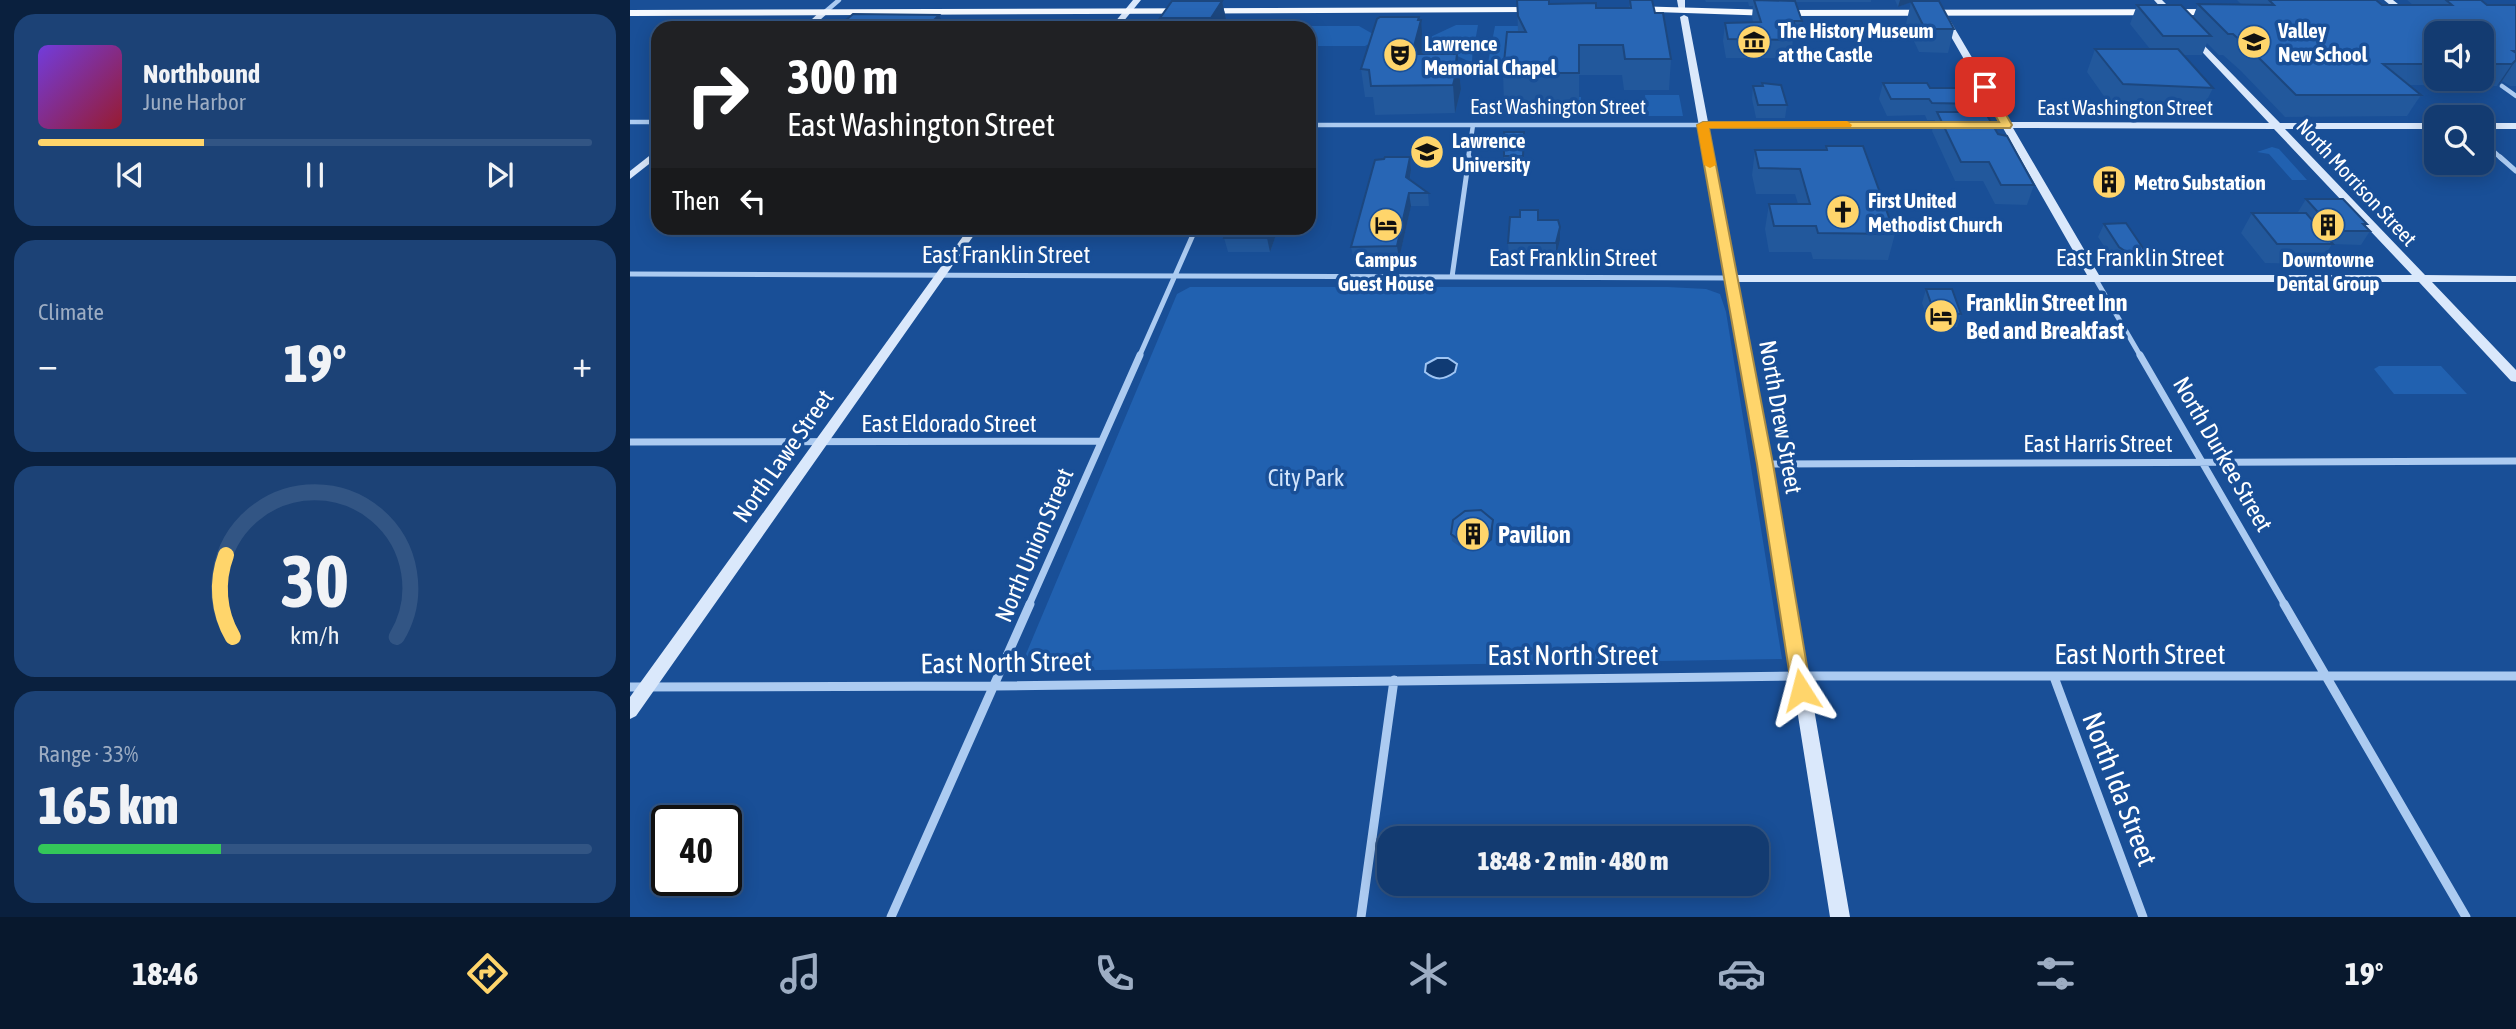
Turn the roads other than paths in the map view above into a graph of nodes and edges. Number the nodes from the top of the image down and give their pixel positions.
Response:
1 (839, 0) edge
2 (1934, 0) edge
3 (2158, 0) edge
4 (2388, 0) edge
5 (1130, 8) edge
6 (1682, 9) edge
7 (825, 12) junction
8 (2170, 12) junction
9 (2229, 12) edge
10 (2386, 12) edge
11 (630, 13) edge
12 (1553, 13) edge
13 (1616, 13) edge
14 (1942, 13) junction
15 (2410, 13) joint
16 (814, 21) edge
17 (2502, 86) dead end
18 (2516, 96) edge
19 (630, 122) edge
20 (651, 122) edge
21 (1316, 125) edge
22 (1474, 125) junction
23 (1703, 125) junction
24 (2007, 125) junction
25 (2277, 126) junction
26 (2424, 126) edge
27 (2494, 126) edge
28 (2516, 126) edge
29 (2494, 152) edge
30 (651, 158) edge
31 (2516, 171) edge
32 (630, 176) edge
33 (969, 235) edge
34 (1193, 235) edge
35 (630, 274) edge
36 (941, 274) junction
37 (1174, 277) junction
38 (1452, 277) junction
39 (1732, 278) junction
40 (2095, 278) junction
41 (2421, 278) junction
42 (2516, 279) edge
43 (2516, 378) edge
44 (1101, 441) junction
45 (630, 442) edge
46 (821, 442) junction
47 (2203, 461) junction
48 (2516, 461) edge
49 (1765, 464) junction
50 (1799, 676) junction
51 (2325, 676) junction
52 (2516, 676) edge
53 (2053, 677) junction
54 (1394, 680) junction
55 (994, 686) junction
56 (630, 687) edge
57 (647, 687) junction
58 (630, 711) edge
59 (891, 917) edge
60 (1361, 917) edge
61 (1840, 917) edge
62 (2143, 917) edge
63 (2466, 917) edge

1 - 7 street
2 - 14 street, North Durkee Street
3 - 8 street, North Morrison Street
4 - 15 street
5 - 7 main road
5 - 12 main road
6 - 13 main road
6 - 14 main road
6 - 23 street, North Drew Street
7 - 11 main road
7 - 16 street
8 - 9 main road
8 - 14 main road
8 - 25 street, North Morrison Street
10 - 15 main road
14 - 24 street, North Durkee Street
17 - 18 street
19 - 20 street
21 - 22 street, East Washington Street
22 - 23 street, East Washington Street
22 - 38 street
23 - 24 street, East Washington Street
23 - 39 street, North Drew Street
24 - 25 street, East Washington Street
24 - 40 street, North Durkee Street
25 - 26 street, East Washington Street
25 - 41 street, North Morrison Street
27 - 28 street
29 - 31 street
30 - 32 street
33 - 36 street, North Lawe Street
34 - 37 street, North Union Street
35 - 36 street, East Franklin Street
36 - 37 street, East Franklin Street
36 - 46 street, North Lawe Street
37 - 38 street, East Franklin Street
37 - 44 street, North Union Street
38 - 39 street, East Franklin Street
39 - 40 street, East Franklin Street
39 - 49 street, North Drew Street
40 - 41 street, East Franklin Street
40 - 47 street, North Durkee Street
41 - 42 street, East Franklin Street
41 - 43 street, North Morrison Street
44 - 46 street, East Eldorado Street
44 - 55 street, North Union Street
45 - 46 street, East Eldorado Street
46 - 57 street, North Lawe Street
47 - 48 street, East Harris Street
47 - 49 street, East Harris Street
47 - 51 street, North Durkee Street
49 - 50 street, North Drew Street
50 - 53 street, East North Street
50 - 54 street, East North Street
50 - 61 street, North Drew Street
51 - 52 street, East North Street
51 - 53 street, East North Street
51 - 63 street, North Durkee Street
53 - 62 street, North Ida Street
54 - 55 street, East North Street
54 - 60 street
55 - 57 street, East North Street
55 - 59 street, North Union Street
56 - 57 street, East North Street
57 - 58 street, North Lawe Street

